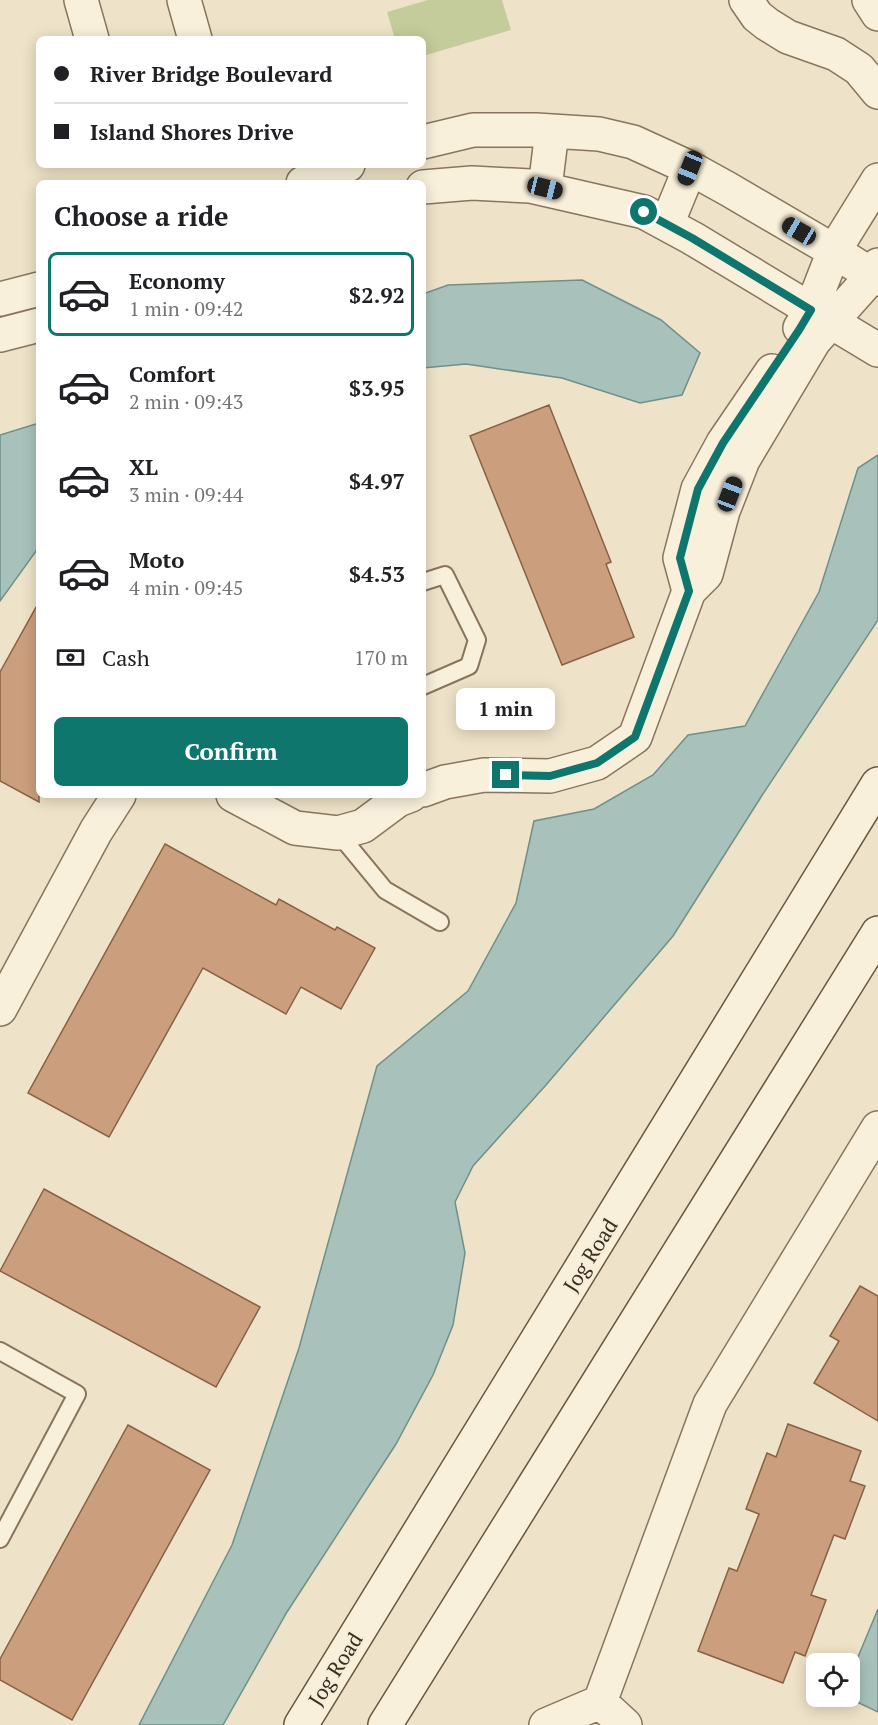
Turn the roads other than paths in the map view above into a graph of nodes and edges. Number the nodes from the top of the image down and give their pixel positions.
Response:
1 (81, 0) edge
2 (184, 0) edge
3 (746, 0) edge
4 (869, 0) edge
5 (878, 14) edge
6 (91, 36) edge
7 (194, 36) edge
8 (878, 92) edge
9 (552, 130) junction
10 (426, 141) edge
11 (340, 168) edge
12 (690, 168) junction
13 (310, 180) edge
14 (878, 180) edge
15 (426, 187) edge
16 (545, 188) junction
17 (667, 224) junction
18 (834, 251) junction
19 (876, 273) edge
20 (36, 290) edge
21 (0, 299) edge
22 (818, 324) junction
23 (36, 326) edge
24 (0, 335) edge
25 (878, 350) edge
26 (426, 581) edge
27 (426, 686) edge
28 (878, 784) edge
29 (426, 789) edge
30 (117, 798) edge
31 (239, 798) edge
32 (403, 798) edge
33 (338, 833) junction
34 (440, 922) dead end
35 (878, 933) edge
36 (0, 1008) edge
37 (878, 1128) edge
38 (0, 1352) edge
39 (0, 1539) edge
40 (600, 1702) junction
41 (301, 1725) edge
42 (385, 1725) edge
43 (546, 1725) edge
44 (626, 1725) edge

1 - 6 street
2 - 7 street
3 - 8 street
4 - 5 street
9 - 10 street
9 - 12 street
9 - 16 street
11 - 13 street
12 - 17 street
12 - 18 street
14 - 18 street
15 - 16 street
16 - 17 street
17 - 22 street
18 - 19 street
18 - 22 street
19 - 22 street
20 - 21 street
22 - 25 street
22 - 29 street
23 - 24 street
26 - 27 lane
28 - 41 street, Jog Road
30 - 36 street
31 - 33 street
32 - 33 street
33 - 34 lane
35 - 42 street
37 - 40 street
38 - 39 lane
40 - 43 street
40 - 44 street

